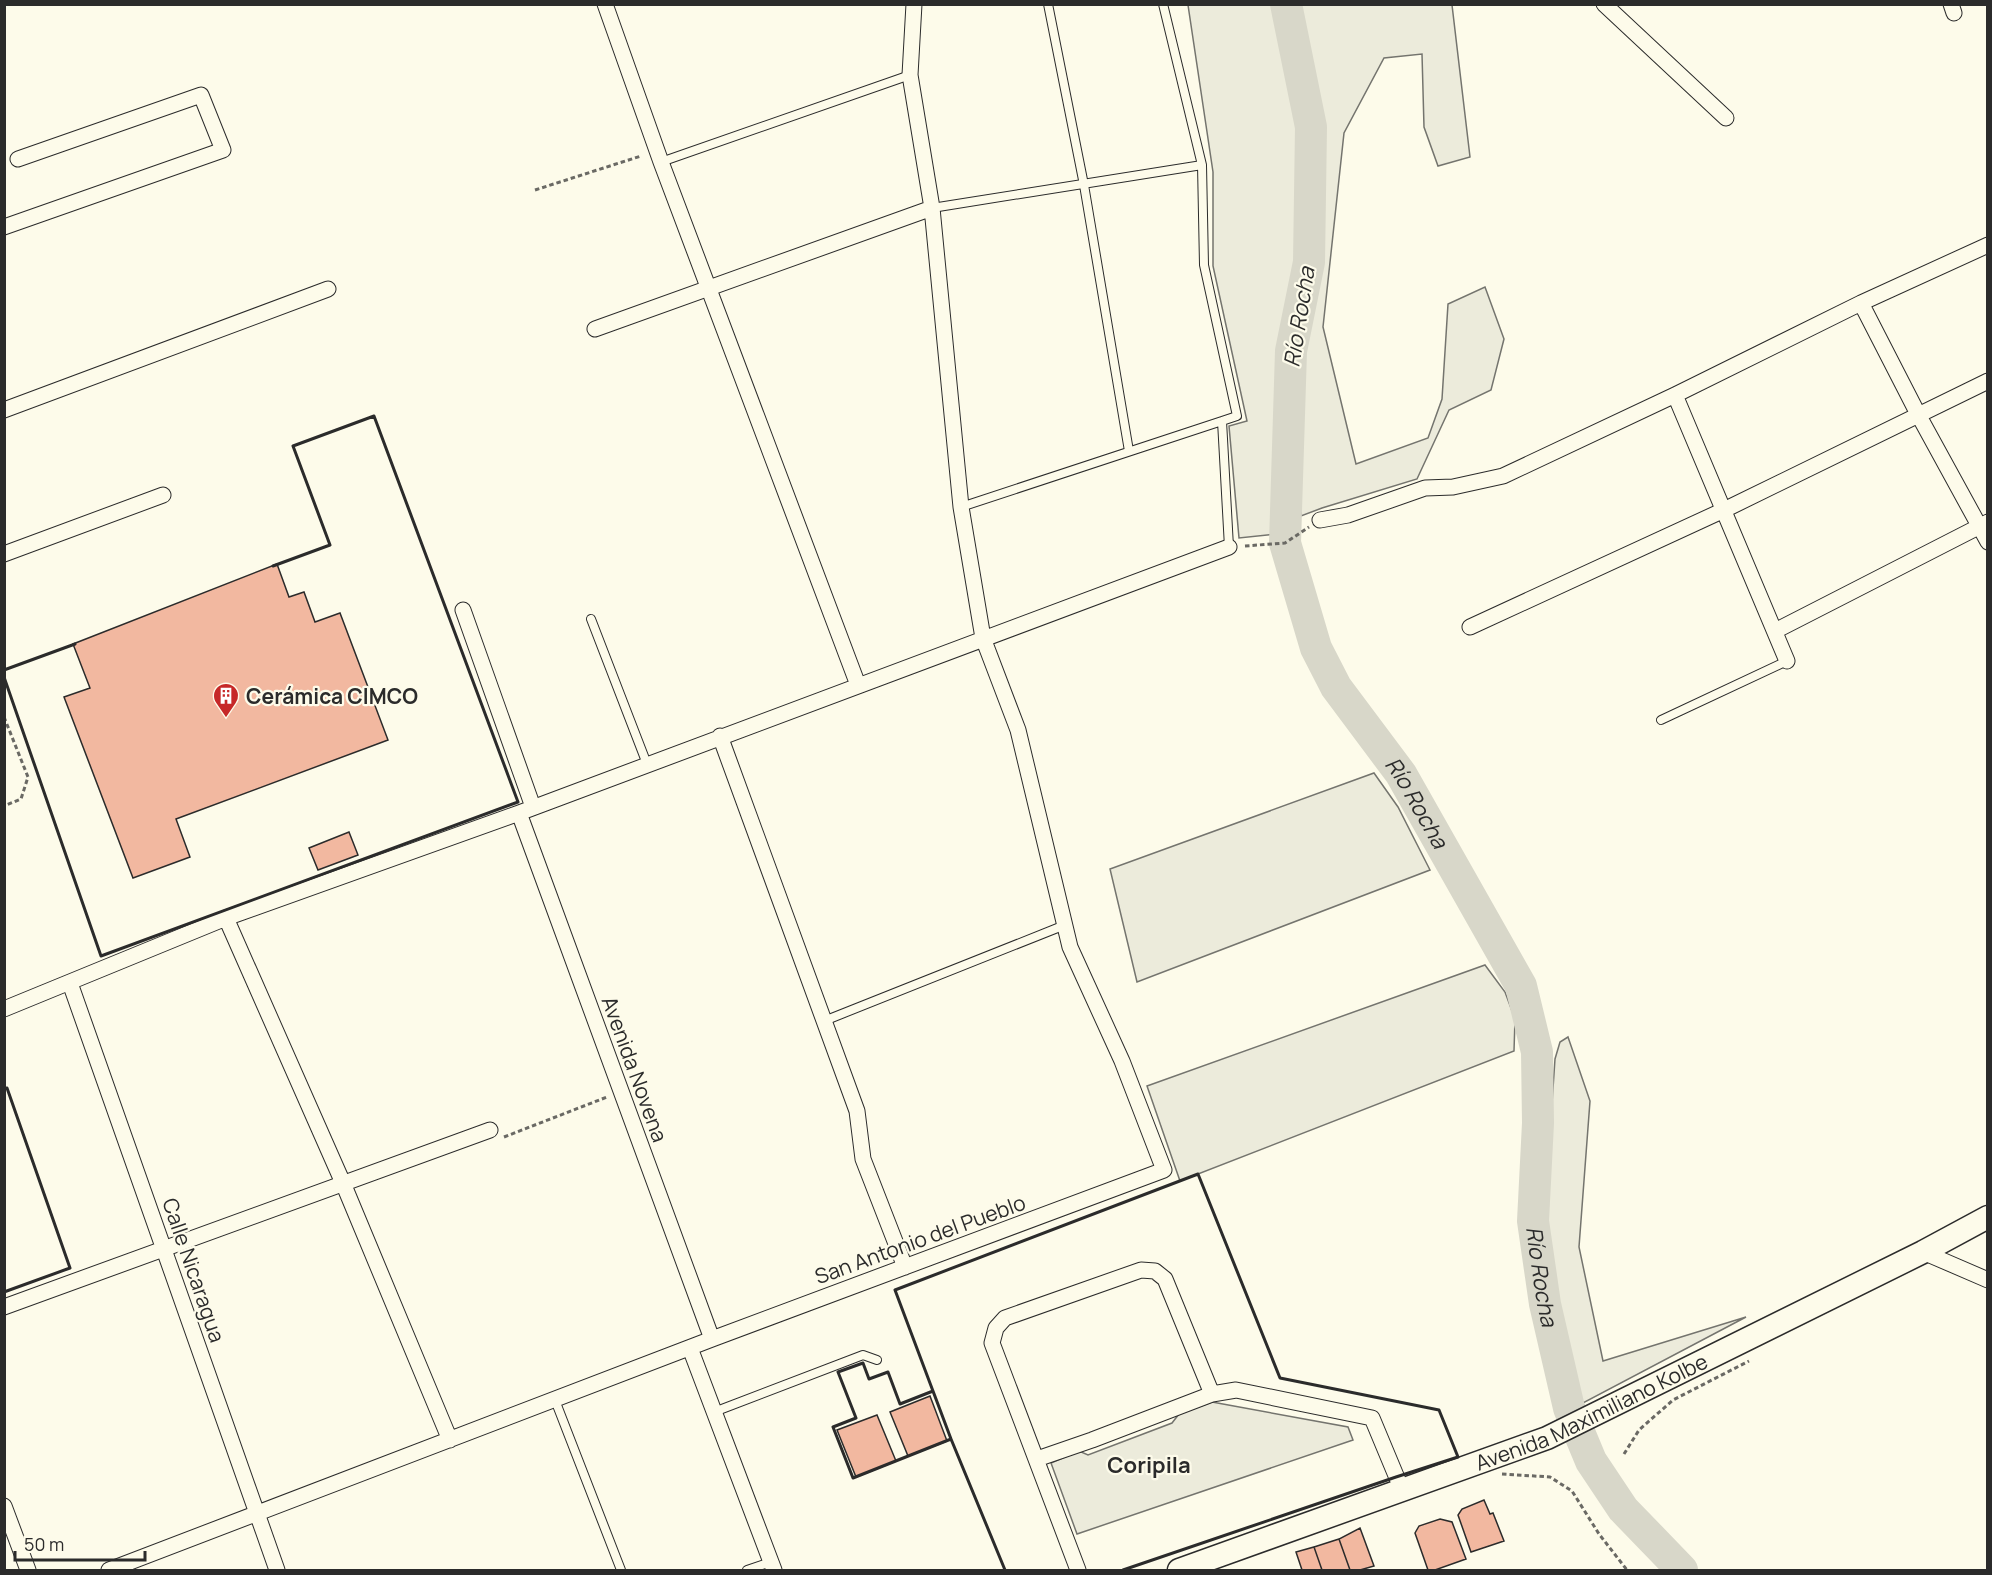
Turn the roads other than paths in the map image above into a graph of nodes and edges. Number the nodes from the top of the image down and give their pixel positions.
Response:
1 (605, 4) edge
2 (914, 4) edge
3 (1048, 4) edge
4 (1163, 4) edge
5 (1604, 4) edge
6 (910, 75) junction
7 (1726, 118) dead end
8 (659, 156) junction
9 (18, 159) dead end
10 (1202, 165) junction
11 (1084, 185) junction
12 (932, 208) junction
13 (4, 227) edge
14 (1988, 245) edge
15 (709, 288) junction
16 (328, 289) dead end
17 (1861, 303) junction
18 (595, 329) dead end
19 (1988, 381) edge
20 (1675, 395) junction
21 (4, 410) edge
22 (1919, 416) junction
23 (1222, 421) junction
24 (1128, 451) junction
25 (163, 495) dead end
26 (961, 507) junction
27 (1724, 510) junction
28 (1320, 520) road end
29 (1984, 524) edge
30 (1988, 542) edge
31 (1229, 547) joint
32 (4, 554) edge
33 (463, 610) dead end
34 (591, 620) dead end
35 (1470, 627) dead end
36 (1775, 631) junction
37 (983, 638) junction
38 (1787, 661) joint
39 (858, 685) junction
40 (1661, 720) dead end
41 (720, 736) junction
42 (647, 764) junction
43 (526, 810) junction
44 (226, 918) junction
45 (1065, 925) junction
46 (70, 983) junction
47 (4, 1009) edge
48 (824, 1021) junction
49 (490, 1130) road end
50 (343, 1183) junction
51 (1988, 1217) edge
52 (164, 1248) junction
53 (1923, 1252) junction
54 (905, 1267) junction
55 (1988, 1280) edge
56 (4, 1307) edge
57 (712, 1339) junction
58 (690, 1348) junction
59 (877, 1360) dead end
60 (1212, 1394) junction
61 (555, 1400) junction
62 (714, 1412) junction
63 (450, 1440) junction
64 (1037, 1459) junction
65 (1402, 1490) junction
66 (4, 1506) edge
67 (257, 1514) junction
68 (772, 1566) edge
69 (28, 1570) edge
70 (109, 1570) edge
71 (277, 1570) edge
72 (621, 1570) edge
73 (747, 1570) edge
74 (1078, 1570) edge
75 (1179, 1570) edge

1 - 8 street
2 - 6 street
3 - 11 lane
4 - 10 lane
5 - 7 street
6 - 8 lane
6 - 12 street
8 - 15 street
9 - 13 street
10 - 11 lane
10 - 23 lane
11 - 12 lane
11 - 24 lane
12 - 15 street
12 - 26 street
14 - 17 street
15 - 18 street
15 - 39 street
16 - 21 street
17 - 20 street
17 - 22 street
19 - 22 street
20 - 27 street
20 - 28 street
22 - 27 street
22 - 29 street
23 - 24 lane
23 - 31 lane
24 - 26 lane
25 - 32 street
26 - 37 street
27 - 35 street
27 - 36 street
29 - 30 street
29 - 36 street
31 - 37 street
33 - 43 street, Avenida Novena
34 - 42 lane
36 - 38 street
37 - 39 street
37 - 45 street
38 - 40 lane
39 - 41 street
41 - 42 street
41 - 48 street
42 - 43 street
43 - 44 street
43 - 57 street, Avenida Novena
44 - 46 street
44 - 50 street
45 - 48 lane
45 - 54 street, San Antonio del Pueblo
46 - 47 street
46 - 52 street, Calle Nicaragua
48 - 54 street
49 - 50 street
50 - 52 street
50 - 63 street
51 - 53 main road, Avenida Maximiliano Kolbe
52 - 56 street
52 - 67 street, Calle Nicaragua
53 - 55 street
53 - 65 main road, Avenida Maximiliano Kolbe
54 - 57 street, San Antonio del Pueblo
57 - 58 street, San Antonio del Pueblo
58 - 61 street, San Antonio del Pueblo
58 - 62 street
59 - 62 lane
60 - 64 street
60 - 64 street
60 - 65 street
61 - 63 street, San Antonio del Pueblo
61 - 72 lane
62 - 68 street
63 - 67 street, San Antonio del Pueblo
64 - 74 street
65 - 75 main road, Avenida Maximiliano Kolbe
66 - 69 street
67 - 70 street, San Antonio del Pueblo
67 - 71 street, Calle Nicaragua
68 - 73 lane

